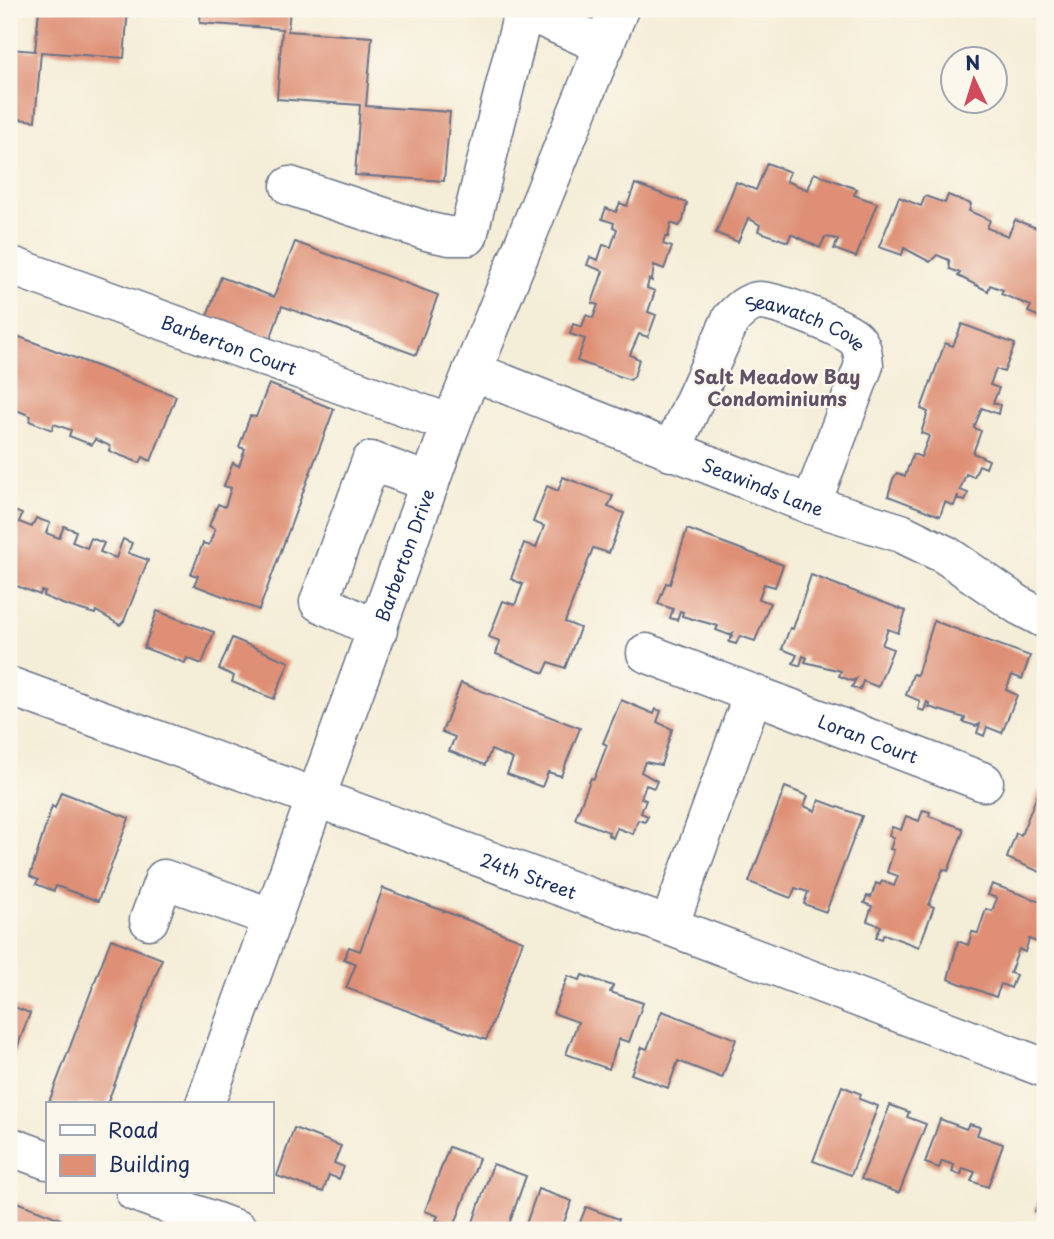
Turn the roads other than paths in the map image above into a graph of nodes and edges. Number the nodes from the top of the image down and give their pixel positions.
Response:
1 (524, 9) edge
2 (619, 9) edge
3 (605, 46) junction
4 (290, 186) dead end
5 (9, 265) edge
6 (472, 371) junction
7 (451, 424) junction
8 (671, 452) junction
9 (430, 483) junction
10 (811, 505) junction
11 (1045, 619) edge
12 (377, 630) junction
13 (646, 653) dead end
14 (9, 686) edge
15 (753, 694) junction
16 (984, 782) dead end
17 (317, 798) junction
18 (273, 918) junction
19 (149, 920) dead end
20 (669, 926) junction
21 (1045, 1068) edge
22 (206, 1102) edge
23 (9, 1146) edge
24 (46, 1160) edge
25 (159, 1204) edge
26 (238, 1230) edge

1 - 3 street
1 - 4 street
2 - 3 street, Barberton Drive
3 - 6 street, Barberton Drive
5 - 7 street, Barberton Court
6 - 7 street, Barberton Drive
6 - 8 street, Seawinds Lane
7 - 9 street, Barberton Drive
8 - 10 street, Seawinds Lane
8 - 10 street, Seawatch Cove
9 - 12 street, Barberton Drive
9 - 12 street
10 - 11 street, Seawinds Lane
12 - 17 street, Barberton Drive
13 - 15 street, Loran Court
14 - 17 street, 24th Street
15 - 16 street, Loran Court
15 - 20 street
17 - 18 street, Barberton Drive
17 - 20 street, 24th Street
18 - 19 street
18 - 22 street, Barberton Drive
20 - 21 street, 24th Street
23 - 24 street
25 - 26 street

